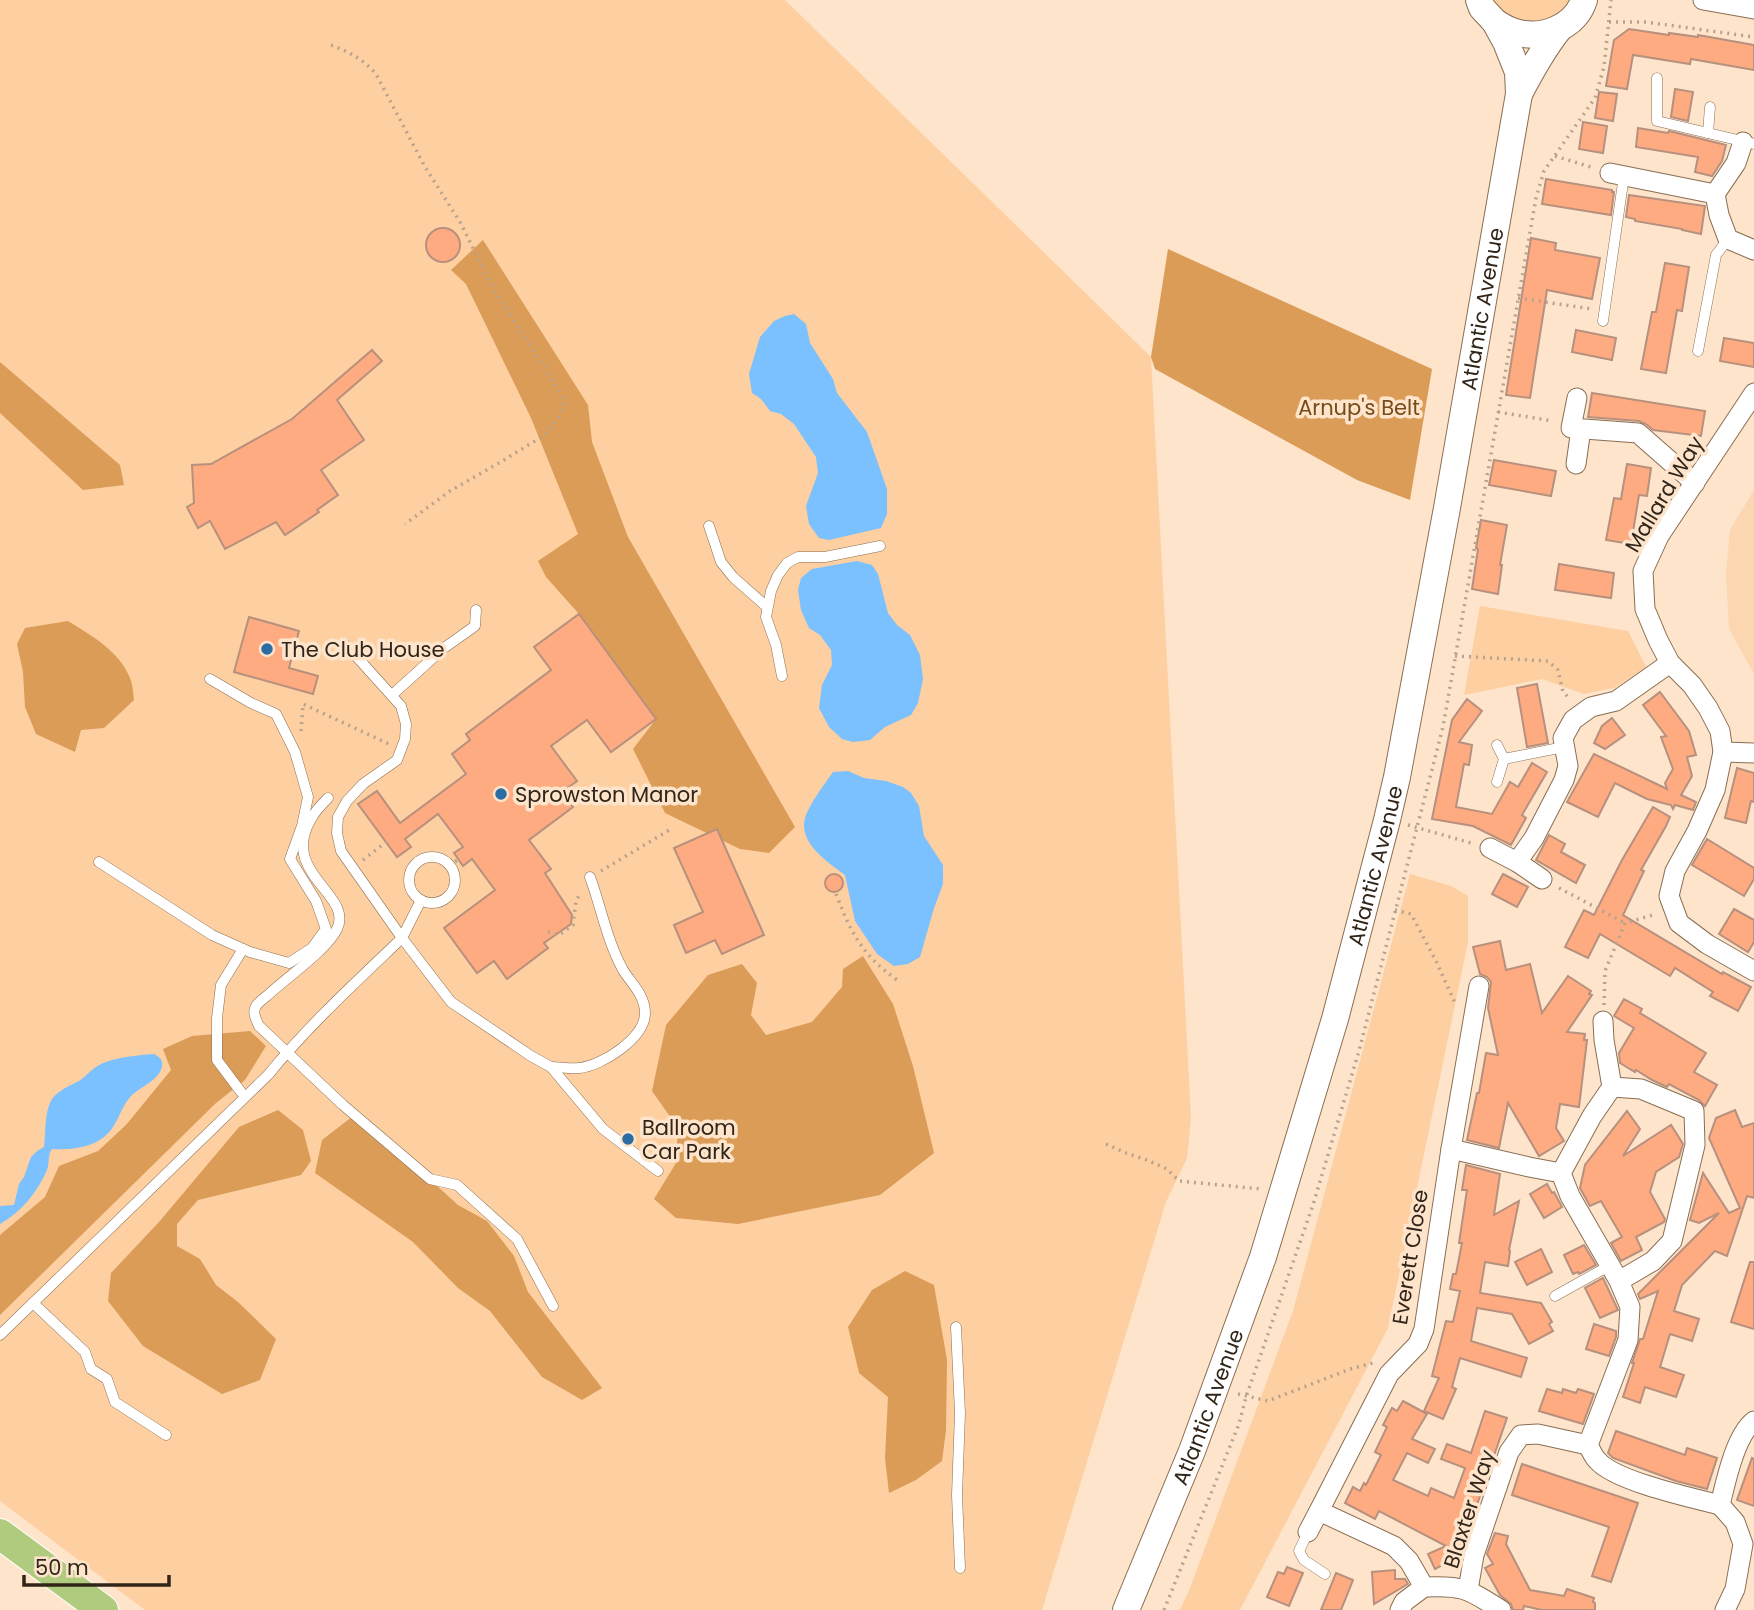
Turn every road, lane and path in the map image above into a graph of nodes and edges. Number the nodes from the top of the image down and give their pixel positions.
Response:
1 (1479, 0) edge
2 (1611, 0) edge
3 (1716, 1) edge
4 (1606, 4) edge
5 (1754, 9) edge
6 (1573, 14) edge
7 (1494, 22) junction
8 (1609, 22) dead end
9 (1754, 37) edge
10 (331, 45) dead end
11 (1657, 78) dead end
12 (1519, 94) junction
13 (1710, 107) dead end
14 (1708, 133) junction
15 (1749, 143) edge
16 (1555, 156) dead end
17 (1617, 174) junction
18 (1715, 194) junction
19 (1728, 239) junction
20 (1754, 250) edge
21 (1518, 298) dead end
22 (1604, 316) joint
23 (1698, 351) dead end
24 (1754, 393) edge
25 (1577, 398) dead end
26 (1498, 412) dead end
27 (1577, 426) junction
28 (1576, 464) dead end
29 (1695, 483) junction
30 (405, 524) dead end
31 (709, 526) dead end
32 (880, 546) dead end
33 (768, 607) junction
34 (476, 610) dead end
35 (347, 646) dead end
36 (1455, 656) dead end
37 (1670, 663) junction
38 (782, 676) dead end
39 (210, 679) dead end
40 (392, 695) junction
41 (303, 704) dead end
42 (1583, 713) junction
43 (1497, 744) dead end
44 (1564, 747) junction
45 (401, 750) junction
46 (1723, 752) junction
47 (1754, 753) edge
48 (1504, 759) junction
49 (1497, 782) dead end
50 (328, 797) dead end
51 (1416, 827) dead end
52 (671, 830) dead end
53 (386, 842) dead end
54 (1490, 848) joint
55 (99, 862) dead end
56 (1517, 862) junction
57 (353, 867) junction
58 (590, 877) junction
59 (1542, 879) joint
60 (836, 894) dead end
61 (421, 900) junction
62 (1674, 909) junction
63 (1395, 910) dead end
64 (1625, 923) junction
65 (548, 932) dead end
66 (402, 938) junction
67 (243, 949) junction
68 (1754, 971) edge
69 (897, 980) dead end
70 (1479, 986) dead end
71 (1458, 1009) dead end
72 (1603, 1021) joint
73 (286, 1052) junction
74 (551, 1067) junction
75 (1612, 1087) junction
76 (241, 1092) dead end
77 (1106, 1144) dead end
78 (1451, 1149) junction
79 (658, 1171) dead end
80 (1561, 1172) junction
81 (1283, 1191) junction
82 (1614, 1274) junction
83 (1555, 1296) dead end
84 (33, 1303) junction
85 (553, 1306) dead end
86 (956, 1327) dead end
87 (0, 1335) edge
88 (1398, 1365) junction
89 (1246, 1397) dead end
90 (1754, 1421) edge
91 (166, 1435) dead end
92 (1588, 1446) junction
93 (1720, 1505) junction
94 (1319, 1511) junction
95 (1308, 1532) joint
96 (0, 1534) edge
97 (1749, 1545) edge
98 (960, 1568) dead end
99 (1325, 1574) dead end
100 (1424, 1587) junction
101 (1468, 1590) junction
102 (103, 1610) edge
103 (1126, 1610) edge
104 (1400, 1610) edge
105 (1501, 1610) edge
106 (1725, 1610) edge

1 - 7 street, Atlantic Avenue
2 - 4 path
3 - 5 street
4 - 6 street
6 - 7 street
6 - 12 street, Atlantic Avenue
7 - 12 street, Atlantic Avenue
8 - 9 path
10 - 30 path
11 - 14 lane
12 - 81 street, Atlantic Avenue
13 - 14 lane
14 - 15 lane
15 - 18 street
16 - 17 path
17 - 18 street
17 - 22 lane
18 - 19 street
19 - 20 street
19 - 23 lane
21 - 22 path
24 - 29 street, Mallard Way
25 - 27 street
26 - 27 path
27 - 28 street
27 - 29 street
29 - 37 street, Mallard Way
31 - 33 lane
32 - 33 lane
33 - 38 lane
34 - 40 lane
35 - 40 lane
36 - 42 path
37 - 42 street
37 - 46 street, Mallard Way
39 - 67 lane
40 - 45 lane
41 - 45 path
42 - 44 street
43 - 48 lane
44 - 48 lane
44 - 56 street
45 - 57 lane
46 - 47 street
46 - 62 street, Mallard Way
48 - 49 lane
50 - 73 lane
51 - 54 path
52 - 58 path
53 - 57 path
54 - 56 street
55 - 67 lane
56 - 59 street
57 - 66 lane
58 - 65 path
58 - 74 lane
59 - 64 path
60 - 69 path
61 - 61 lane
61 - 66 lane
62 - 64 path
62 - 68 street
63 - 71 path
64 - 72 path
66 - 73 lane
66 - 74 lane
67 - 76 lane
70 - 78 street, Everett Close
72 - 75 street
73 - 84 lane
73 - 85 lane
74 - 79 lane
75 - 80 street
75 - 82 street
77 - 81 path
78 - 80 street
78 - 88 street, Everett Close
80 - 82 street
81 - 103 street, Atlantic Avenue
82 - 83 lane
82 - 92 street
84 - 87 lane
84 - 91 lane
86 - 98 lane
88 - 89 path
88 - 94 street, Everett Close
90 - 93 street
92 - 93 street
92 - 101 street, Blaxter Way
93 - 97 street
94 - 95 street, Everett Close
94 - 100 street
95 - 99 lane
96 - 102 main road
97 - 106 street
100 - 101 street
100 - 104 street
101 - 105 street, Blaxter Way

